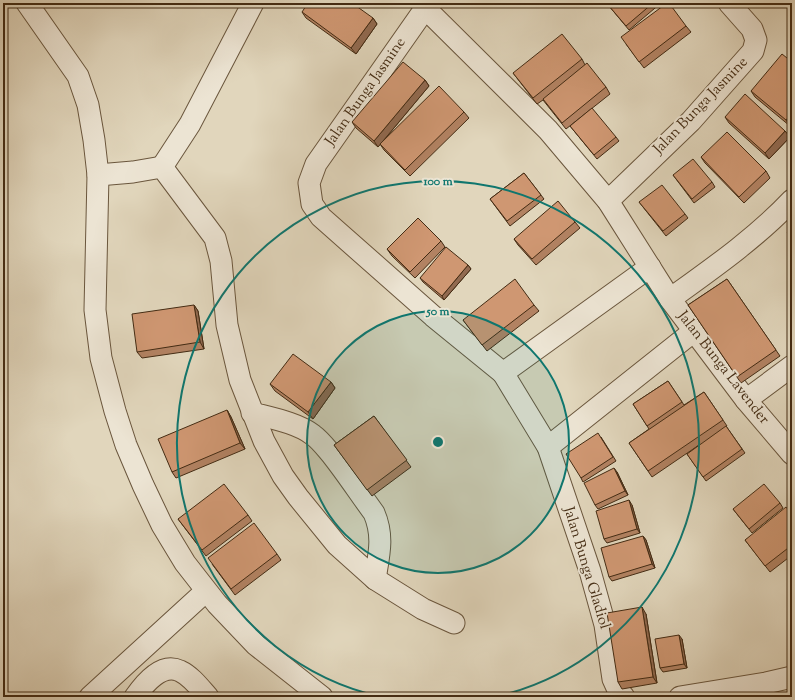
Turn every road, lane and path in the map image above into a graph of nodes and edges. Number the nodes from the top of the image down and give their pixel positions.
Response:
1 (27, 3) edge
2 (253, 3) edge
3 (729, 3) edge
4 (427, 5) edge
5 (162, 167) junction
6 (98, 175) junction
7 (309, 183) joint
8 (792, 200) edge
9 (608, 201) junction
10 (650, 267) junction
11 (670, 299) junction
12 (694, 331) junction
13 (792, 366) edge
14 (503, 373) junction
15 (746, 400) junction
16 (252, 413) junction
17 (548, 447) junction
18 (792, 454) edge
19 (375, 579) junction
20 (206, 591) junction
21 (454, 623) dead end
22 (792, 677) edge
23 (621, 694) edge
24 (90, 697) edge
25 (135, 697) edge
26 (208, 697) edge
27 (322, 697) edge
28 (680, 697) edge

1 - 6 street
2 - 5 street
3 - 9 street, Jalan Bunga Jasmine
4 - 7 street, Jalan Bunga Jasmine
4 - 9 street, Jalan Bunga Lavender
5 - 6 street
5 - 16 street
6 - 20 street
7 - 14 street, Jalan Bunga Gladiol
8 - 11 street
9 - 10 street, Jalan Bunga Lavender
10 - 11 street, Jalan Bunga Lavender
10 - 14 street
11 - 12 street, Jalan Bunga Lavender
12 - 15 street, Jalan Bunga Lavender
12 - 17 street
13 - 15 street
14 - 17 street, Jalan Bunga Gladiol
15 - 18 street, Jalan Bunga Lavender
16 - 19 street
16 - 19 street
17 - 23 street, Jalan Bunga Gladiol
19 - 21 street
20 - 24 street
20 - 27 street
22 - 28 street
25 - 26 street

